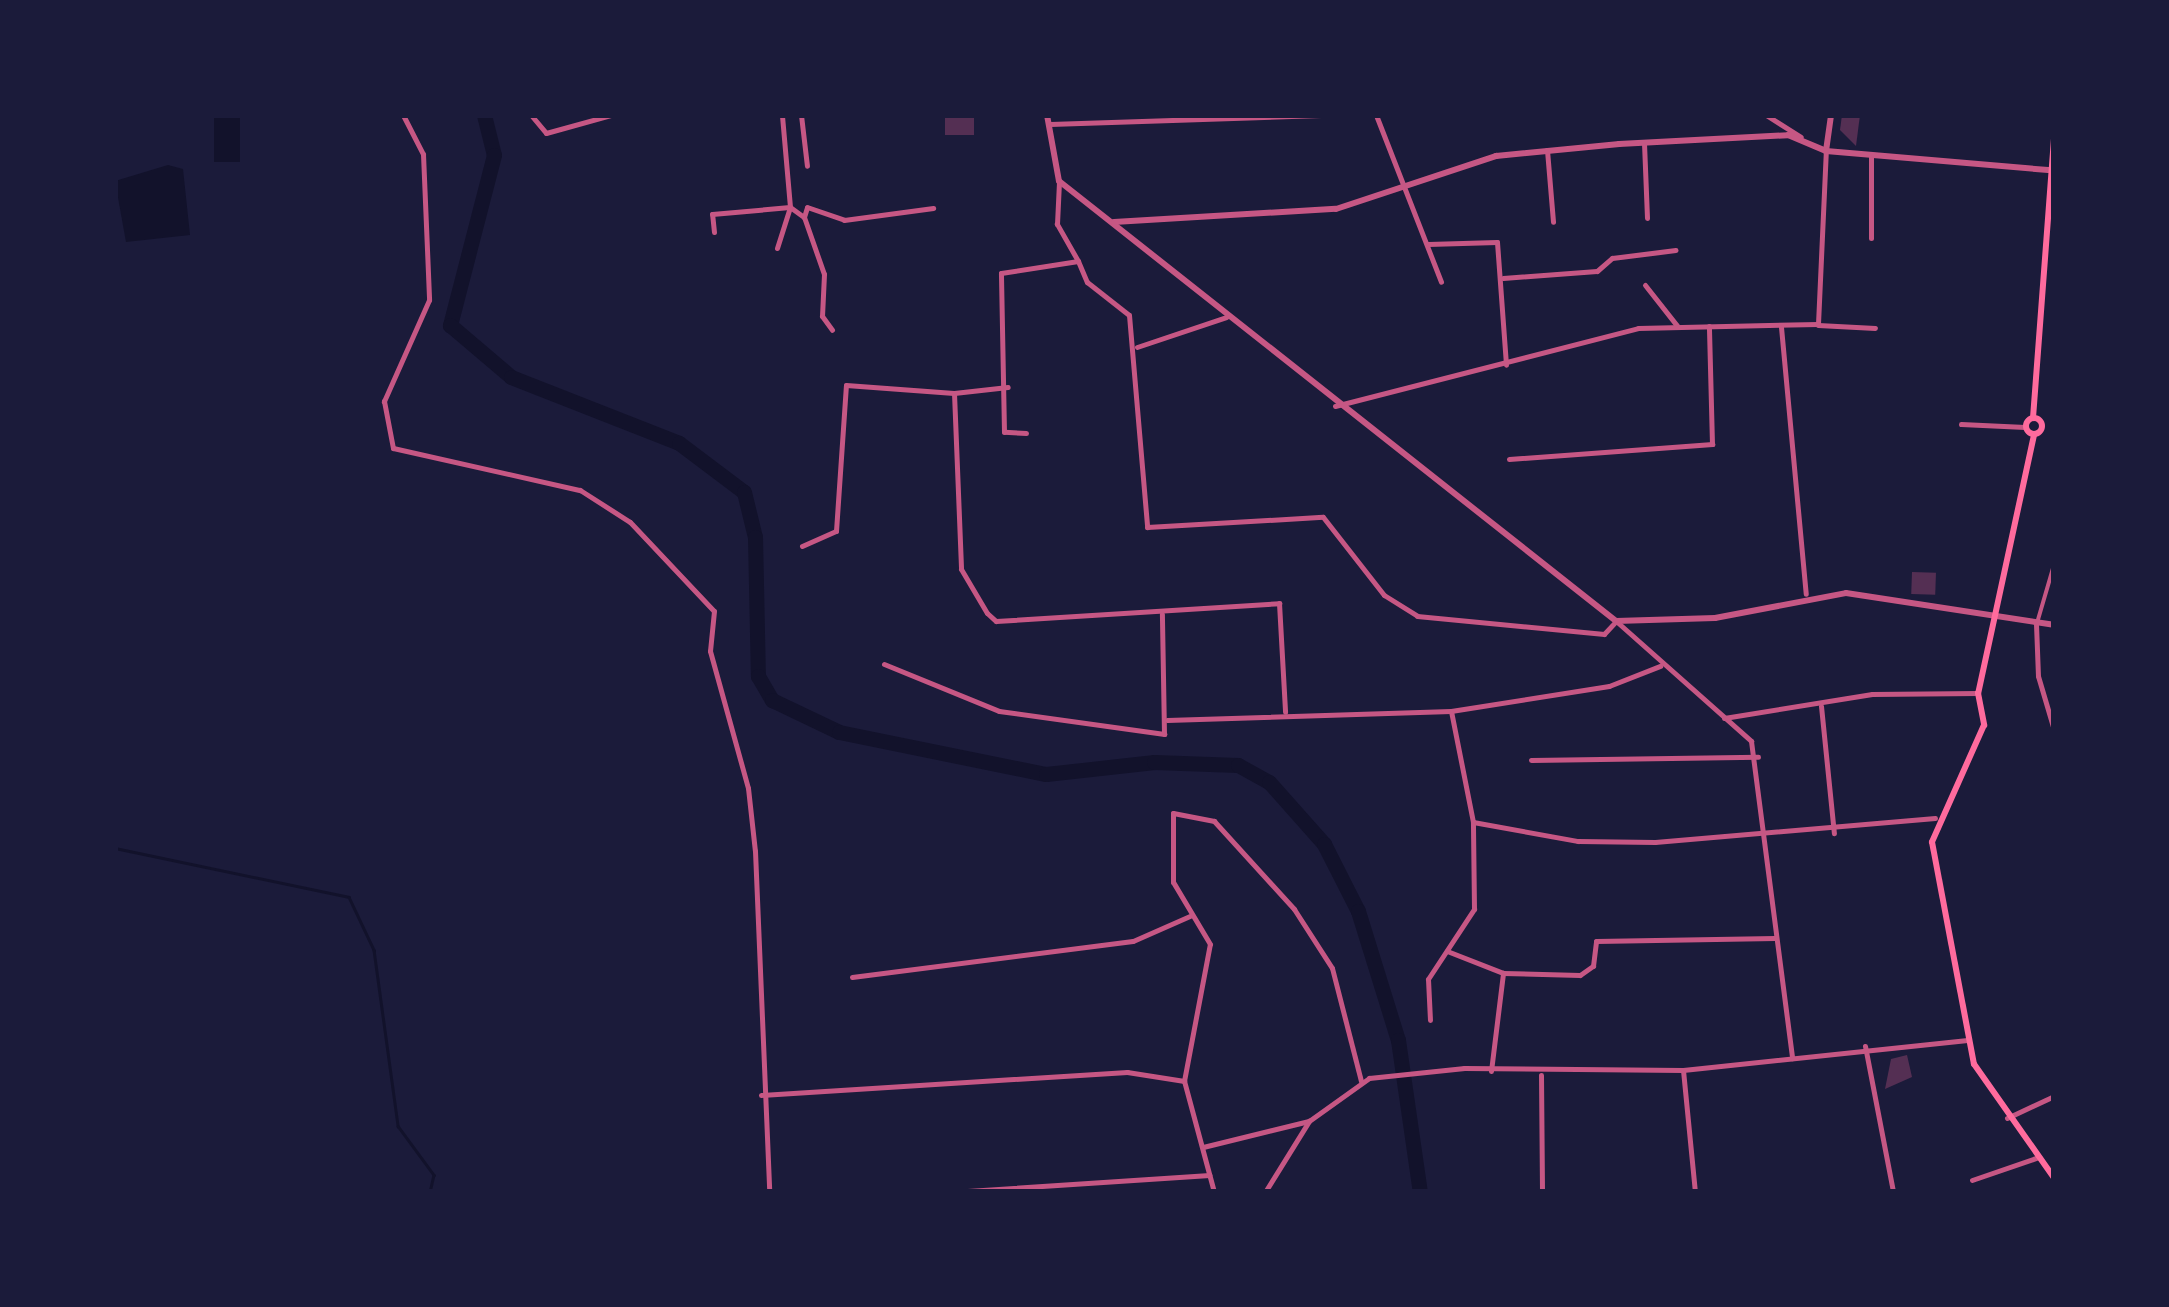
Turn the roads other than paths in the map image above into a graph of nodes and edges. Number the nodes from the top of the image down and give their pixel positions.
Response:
1 (403, 115) edge
2 (532, 115) edge
3 (611, 115) edge
4 (782, 115) edge
5 (802, 115) edge
6 (1321, 115) edge
7 (1376, 115) edge
8 (1766, 115) edge
9 (1831, 115) edge
10 (1048, 120) edge
11 (1801, 136) junction
12 (2054, 136) edge
13 (1644, 142) junction
14 (1547, 149) junction
15 (1826, 151) junction
16 (1872, 155) junction
17 (807, 166) dead end
18 (2048, 170) junction
19 (1059, 182) junction
20 (1406, 186) junction
21 (790, 207) junction
22 (807, 207) junction
23 (933, 208) dead end
24 (804, 217) junction
25 (1647, 218) dead end
26 (1112, 222) junction
27 (1553, 222) dead end
28 (714, 232) dead end
29 (1871, 238) dead end
30 (1428, 244) junction
31 (777, 248) dead end
32 (1676, 250) dead end
33 (1078, 261) junction
34 (1503, 278) junction
35 (1441, 282) dead end
36 (1645, 285) dead end
37 (1226, 317) junction
38 (1818, 324) junction
39 (1709, 326) junction
40 (1678, 327) junction
41 (1782, 327) junction
42 (1875, 328) dead end
43 (832, 330) dead end
44 (1137, 347) junction
45 (1506, 365) junction
46 (1008, 387) junction
47 (954, 393) junction
48 (1336, 406) junction
49 (2033, 418) junction
50 (1961, 424) dead end
51 (2025, 426) junction
52 (2042, 426) junction
53 (2054, 426) edge
54 (1026, 433) dead end
55 (2034, 435) junction
56 (1508, 458) dead end
57 (802, 546) dead end
58 (2054, 565) edge
59 (1806, 594) junction
60 (1162, 613) junction
61 (1993, 615) junction
62 (1616, 621) junction
63 (2036, 624) junction
64 (2054, 625) edge
65 (884, 664) dead end
66 (1660, 666) junction
67 (1978, 693) junction
68 (1821, 706) junction
69 (1285, 712) junction
70 (1451, 712) junction
71 (1723, 718) junction
72 (1167, 720) junction
73 (2054, 730) edge
74 (1758, 757) junction
75 (1531, 760) dead end
76 (1935, 818) junction
77 (1473, 822) junction
78 (1834, 833) junction
79 (1766, 839) junction
80 (1190, 916) junction
81 (1774, 938) junction
82 (1448, 950) junction
83 (1503, 973) junction
84 (852, 977) dead end
85 (1430, 1020) dead end
86 (1967, 1040) junction
87 (1865, 1046) junction
88 (1792, 1058) junction
89 (1683, 1070) junction
90 (1491, 1072) junction
91 (1541, 1075) junction
92 (1184, 1081) junction
93 (1361, 1081) junction
94 (762, 1095) junction
95 (2054, 1096) edge
96 (2007, 1118) junction
97 (1310, 1121) junction
98 (1203, 1147) junction
99 (2036, 1158) junction
100 (1209, 1175) junction
101 (2054, 1178) edge
102 (1972, 1180) dead end
103 (769, 1192) edge
104 (952, 1192) edge
105 (1214, 1192) edge
106 (1266, 1192) edge
107 (1542, 1192) edge
108 (1695, 1192) edge
109 (1721, 1192) edge
110 (1764, 1192) edge
111 (1893, 1192) edge

1 - 94 street
2 - 3 street
4 - 21 street
5 - 17 street
6 - 10 street
7 - 20 street
8 - 11 street
9 - 15 street
10 - 19 street
11 - 13 street
11 - 15 street
12 - 18 main road
13 - 14 street
13 - 25 street
14 - 20 street
14 - 27 street
15 - 16 street
15 - 38 street
16 - 18 street
16 - 29 street
18 - 49 main road
19 - 26 street
19 - 33 street
20 - 26 street
20 - 30 street
21 - 22 street
21 - 24 street
21 - 28 street
21 - 31 street
22 - 23 street
22 - 24 street
24 - 43 street
26 - 37 street
30 - 34 street
30 - 35 street
32 - 34 street
33 - 44 street
33 - 46 street
34 - 45 street
36 - 40 street
37 - 44 street
37 - 48 street
38 - 41 street
38 - 42 street
39 - 40 street
39 - 41 street
39 - 56 street
40 - 45 street
41 - 59 street
44 - 62 street
45 - 48 street
46 - 47 street
46 - 54 street
47 - 57 street
47 - 60 street
48 - 62 street
49 - 51 main road
49 - 52 main road
50 - 51 street
51 - 55 main road
52 - 53 main road
52 - 55 main road
55 - 61 main road
58 - 63 street
59 - 61 street
59 - 62 street
60 - 69 street
60 - 72 street
61 - 63 street
61 - 67 main road
62 - 66 street
63 - 64 street
63 - 73 street
65 - 72 street
66 - 70 street
66 - 71 street
67 - 68 street
67 - 76 main road
68 - 71 street
68 - 78 street
69 - 70 street
69 - 72 street
70 - 77 street
71 - 74 street
74 - 75 street
74 - 79 street
76 - 78 street
76 - 86 main road
77 - 79 street
77 - 82 street
78 - 79 street
79 - 81 street
80 - 84 street
80 - 92 street
80 - 93 street
81 - 83 street
81 - 88 street
82 - 83 street
82 - 85 street
83 - 90 street
86 - 87 street
86 - 96 main road
87 - 88 street
87 - 111 street
88 - 89 street
89 - 91 street
89 - 108 street
90 - 91 street
90 - 93 street
91 - 107 street
92 - 94 street
92 - 98 street
93 - 97 street
94 - 103 street
95 - 96 street
96 - 99 main road
97 - 98 street
97 - 106 street
98 - 100 street
99 - 101 main road
99 - 102 street
100 - 104 street
100 - 105 street
109 - 110 street

